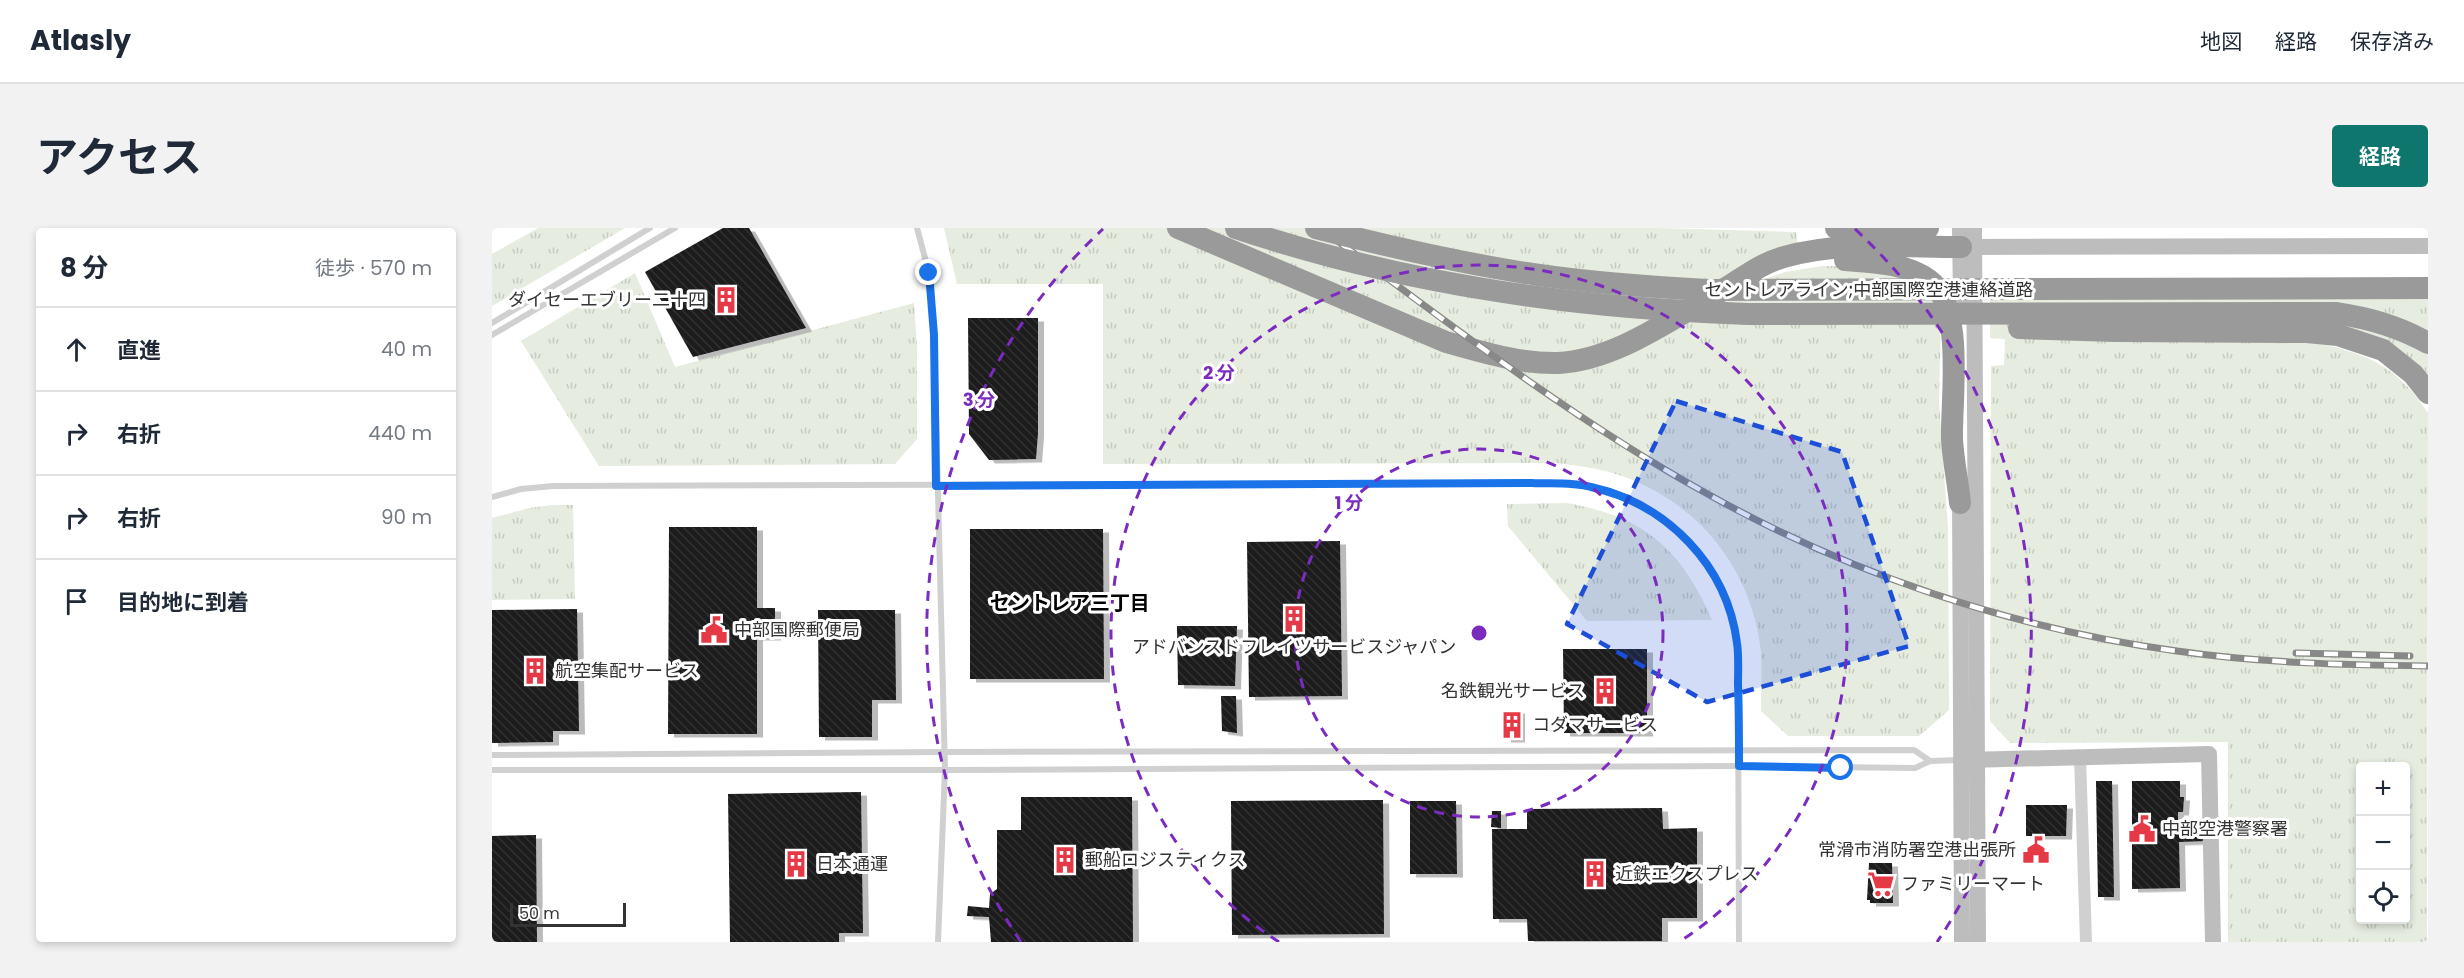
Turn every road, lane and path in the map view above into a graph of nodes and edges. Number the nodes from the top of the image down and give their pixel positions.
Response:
1 (650, 228) edge
2 (675, 228) edge
3 (917, 228) edge
4 (1178, 228) edge
5 (1236, 228) edge
6 (1316, 228) edge
7 (1836, 228) edge
8 (1928, 228) edge
9 (1974, 228) edge
10 (1965, 240) edge
11 (2428, 246) edge
12 (2428, 288) edge
13 (1724, 289) junction
14 (1748, 314) junction
15 (492, 323) edge
16 (492, 335) edge
17 (2428, 343) edge
18 (2428, 393) edge
19 (936, 486) junction
20 (492, 497) edge
21 (1960, 503) junction
22 (1739, 751) junction
23 (943, 752) junction
24 (492, 755) edge
25 (2080, 756) junction
26 (1970, 759) junction
27 (1930, 761) junction
28 (1739, 766) junction
29 (492, 770) edge
30 (945, 770) junction
31 (1740, 940) edge
32 (938, 942) edge
33 (1962, 942) edge
34 (1978, 942) edge
35 (2086, 942) edge
36 (2213, 942) edge

1 - 15 lane
2 - 16 lane
3 - 19 lane
4 - 13 highway
5 - 14 highway, セントレアライン;中部国際空港連絡道路, bridge
6 - 12 highway, セントレアライン;中部国際空港連絡道路, bridge
7 - 8 highway
9 - 10 street
10 - 11 street
10 - 13 highway
10 - 21 street
10 - 26 street
13 - 21 highway
14 - 17 highway, セントレアライン;中部国際空港連絡道路, bridge
14 - 18 highway, bridge
19 - 20 lane
19 - 22 lane
19 - 23 lane
21 - 26 street
22 - 23 lane
22 - 27 lane
22 - 28 lane
23 - 24 lane
23 - 30 lane
25 - 26 street
25 - 35 street
25 - 36 street
26 - 27 lane
26 - 33 street
26 - 34 street
27 - 28 lane
28 - 30 lane
28 - 31 lane
29 - 30 lane
30 - 32 lane

